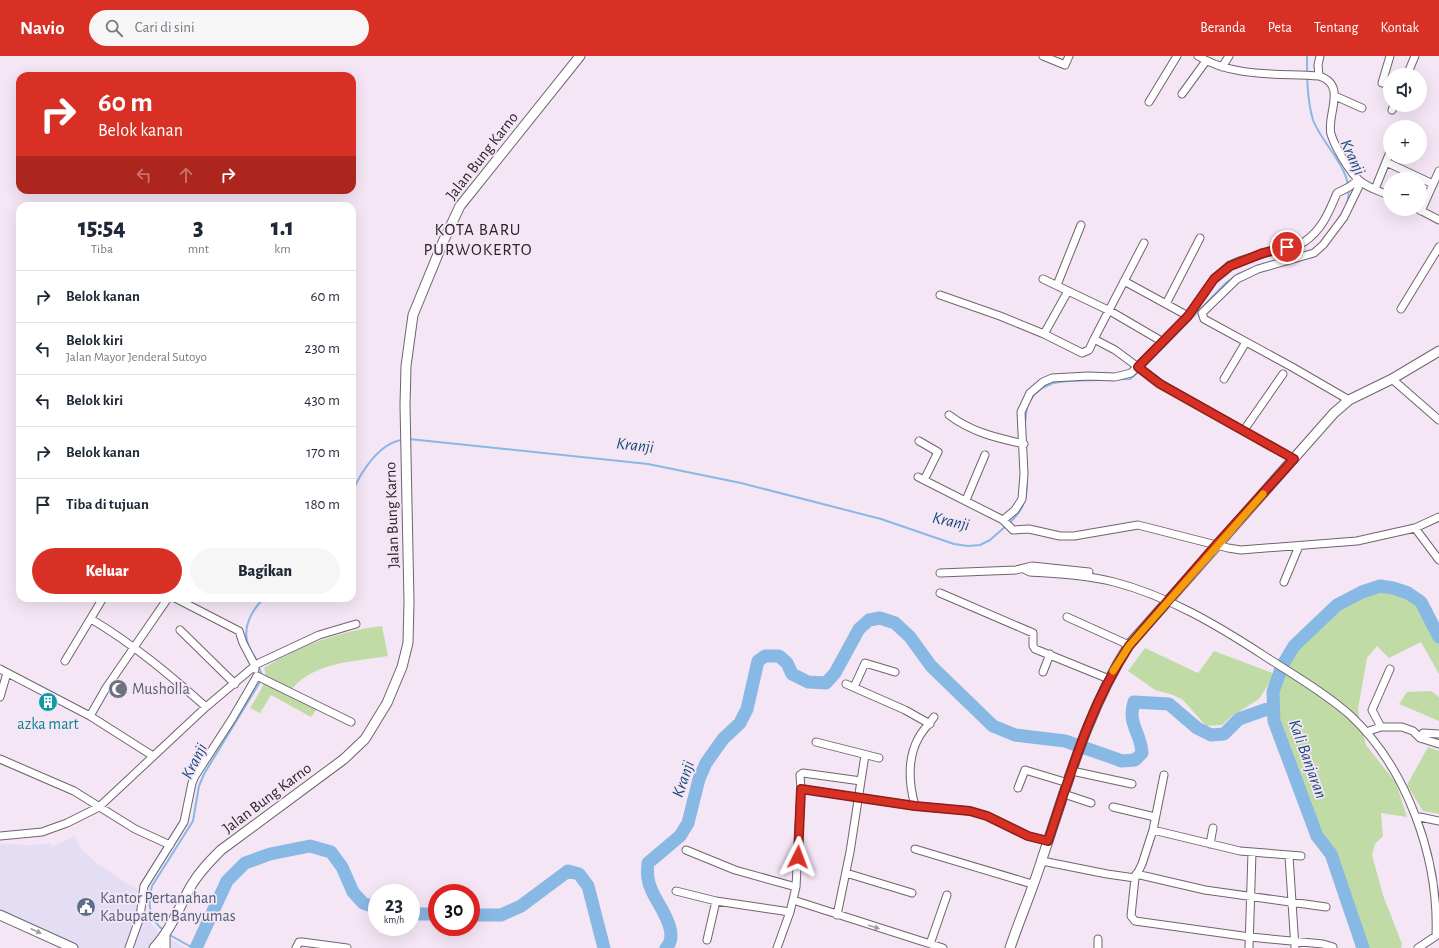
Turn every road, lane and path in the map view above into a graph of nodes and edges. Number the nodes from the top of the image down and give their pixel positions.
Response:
1 (580, 56) edge
2 (1043, 56) edge
3 (1069, 56) edge
4 (1177, 56) edge
5 (1198, 56) edge
6 (1229, 56) edge
7 (1320, 56) edge
8 (1390, 56) edge
9 (1415, 56) edge
10 (1206, 61) junction
11 (1222, 67) junction
12 (1410, 68) edge
13 (1319, 76) junction
14 (1382, 83) dead end
15 (1182, 94) dead end
16 (1335, 96) junction
17 (1148, 102) dead end
18 (1362, 108) dead end
19 (1385, 164) edge
20 (1390, 164) edge
21 (1439, 171) edge
22 (1360, 181) junction
23 (1433, 184) junction
24 (1375, 189) junction
25 (1383, 193) edge
26 (1427, 195) edge
27 (1427, 214) edge
28 (1439, 220) edge
29 (1081, 224) dead end
30 (1200, 238) dead end
31 (1144, 243) dead end
32 (1439, 247) edge
33 (1043, 278) dead end
34 (1124, 281) junction
35 (1057, 285) junction
36 (1068, 291) junction
37 (940, 295) dead end
38 (1166, 304) junction
39 (1401, 309) dead end
40 (1110, 311) junction
41 (1188, 316) junction
42 (1044, 334) junction
43 (1094, 339) junction
44 (1163, 342) junction
45 (1246, 342) junction
46 (1439, 351) edge
47 (1140, 368) junction
48 (1283, 374) dead end
49 (1224, 379) dead end
50 (1392, 379) junction
51 (1349, 400) junction
52 (949, 415) dead end
53 (1439, 420) edge
54 (1244, 430) junction
55 (918, 440) dead end
56 (1024, 444) junction
57 (985, 455) dead end
58 (1294, 459) junction
59 (966, 500) junction
60 (1439, 517) edge
61 (1005, 523) junction
62 (1415, 528) junction
63 (1216, 545) junction
64 (1299, 546) junction
65 (1439, 560) edge
66 (940, 573) dead end
67 (1284, 582) dead end
68 (940, 593) dead end
69 (1169, 599) junction
70 (101, 602) edge
71 (165, 602) edge
72 (183, 602) edge
73 (1067, 617) dead end
74 (91, 619) junction
75 (356, 624) dead end
76 (180, 630) dead end
77 (1129, 646) junction
78 (134, 647) junction
79 (1050, 654) junction
80 (65, 661) dead end
81 (256, 665) junction
82 (1390, 669) dead end
83 (3, 671) edge
84 (895, 672) dead end
85 (1043, 672) dead end
86 (259, 676) junction
87 (1109, 679) junction
88 (235, 684) junction
89 (846, 684) dead end
90 (854, 687) junction
91 (0, 697) edge
92 (206, 707) junction
93 (90, 716) junction
94 (934, 717) dead end
95 (351, 722) dead end
96 (930, 724) junction
97 (1381, 727) junction
98 (1366, 732) junction
99 (1439, 734) edge
100 (1420, 738) junction
101 (816, 742) dead end
102 (1439, 744) edge
103 (865, 755) junction
104 (153, 756) junction
105 (879, 758) dead end
106 (0, 759) edge
107 (1072, 770) junction
108 (1164, 775) dead end
109 (861, 781) junction
110 (1068, 783) junction
111 (1132, 784) dead end
112 (1018, 788) dead end
113 (801, 789) junction
114 (1064, 794) junction
115 (858, 799) junction
116 (1091, 803) dead end
117 (915, 806) junction
118 (99, 807) junction
119 (1113, 807) dead end
120 (1155, 817) junction
121 (1420, 817) junction
122 (1439, 821) edge
123 (1213, 828) dead end
124 (1152, 830) junction
125 (0, 836) edge
126 (1048, 841) junction
127 (1210, 844) junction
128 (170, 845) junction
129 (914, 849) dead end
130 (686, 850) dead end
131 (1252, 852) junction
132 (1289, 856) junction
133 (1301, 856) dead end
134 (1042, 861) junction
135 (846, 873) junction
136 (1136, 876) junction
137 (1032, 884) junction
138 (796, 887) junction
139 (676, 891) dead end
140 (912, 893) dead end
141 (947, 895) dead end
142 (1439, 897) edge
143 (1252, 898) junction
144 (793, 900) junction
145 (716, 901) junction
146 (1292, 901) junction
147 (1326, 907) dead end
148 (790, 912) junction
149 (0, 915) edge
150 (837, 915) junction
151 (167, 932) junction
152 (1250, 937) junction
153 (1098, 939) dead end
154 (706, 940) dead end
155 (930, 944) junction
156 (1295, 944) edge
157 (1333, 947) edge
158 (73, 948) edge
159 (128, 948) edge
160 (154, 948) edge
161 (165, 948) edge
162 (296, 948) edge
163 (347, 948) edge
164 (777, 948) edge
165 (943, 948) edge
166 (1010, 948) edge
167 (1098, 948) edge
168 (1249, 948) edge
169 (1418, 948) edge

1 - 151 main road, Jalan Bung Karno
2 - 3 street
4 - 17 street
5 - 10 street
6 - 11 street
7 - 13 street
8 - 14 street
9 - 12 street
10 - 11 street
10 - 15 street
11 - 13 street
13 - 16 street
16 - 18 street
16 - 22 street
19 - 24 street
20 - 23 street
21 - 23 street
22 - 24 street
22 - 41 street
22 - 45 street
23 - 26 street
24 - 25 street
27 - 28 street
29 - 35 street
30 - 38 street
31 - 34 street
32 - 39 street
33 - 35 street
34 - 38 street
34 - 40 street
35 - 36 street
36 - 40 street
36 - 42 street
37 - 42 street
38 - 41 street
40 - 43 street
40 - 44 street
41 - 44 street
42 - 43 street
43 - 47 street
44 - 47 street
45 - 49 street
45 - 51 street
46 - 50 main road
47 - 54 street
47 - 56 street
48 - 54 street
50 - 51 main road
50 - 53 street
51 - 58 main road
52 - 56 street
54 - 58 street
55 - 59 street
56 - 61 street
57 - 59 street
58 - 63 main road
59 - 61 street
60 - 62 street
61 - 63 street
62 - 64 street
62 - 65 street
63 - 64 street
63 - 69 main road
64 - 67 street
66 - 69 street
68 - 79 street
69 - 77 main road
69 - 98 street
70 - 74 street
71 - 78 street
72 - 81 street
73 - 77 street
74 - 78 street
74 - 80 street
75 - 81 street
76 - 88 street
77 - 87 main road
78 - 92 street
78 - 93 street
79 - 85 street
79 - 87 street
81 - 86 street
81 - 88 street
82 - 97 street
83 - 91 street
83 - 93 street
84 - 90 street
86 - 95 street
86 - 128 street
87 - 107 main road
88 - 92 street
89 - 90 street
90 - 96 street
92 - 104 street
93 - 104 street
94 - 96 street
96 - 117 street
97 - 98 street
97 - 100 street
98 - 121 street
99 - 100 street
100 - 102 street
101 - 103 street
103 - 105 street
103 - 109 street
104 - 118 street
106 - 118 street
107 - 110 main road
107 - 111 street
108 - 120 street
109 - 113 street
109 - 115 street
110 - 112 street
110 - 114 main road
113 - 115 street
113 - 138 street
114 - 116 street
114 - 126 main road
115 - 117 street
115 - 135 street
117 - 126 street
118 - 125 street
118 - 128 street
119 - 120 street
120 - 124 street
121 - 122 street
121 - 142 street
123 - 127 street
124 - 127 street
124 - 136 street
126 - 134 main road
127 - 131 street
128 - 159 street
129 - 137 street
130 - 138 street
131 - 132 street
131 - 143 street
132 - 133 street
132 - 146 street
134 - 136 street
134 - 137 main road
135 - 140 street
135 - 150 street
136 - 143 street
136 - 152 street
137 - 166 main road
138 - 144 street
139 - 145 street
141 - 155 street
142 - 169 street
143 - 146 street
143 - 152 street
144 - 148 street
144 - 150 street
145 - 148 street
145 - 154 street
146 - 147 street
146 - 156 street
148 - 164 street
149 -> 158 main road
150 -> 155 street
151 - 160 main road
151 - 161 main road
152 - 156 street
152 - 168 street
153 - 167 street
155 - 165 street
156 - 157 street
162 - 163 street

